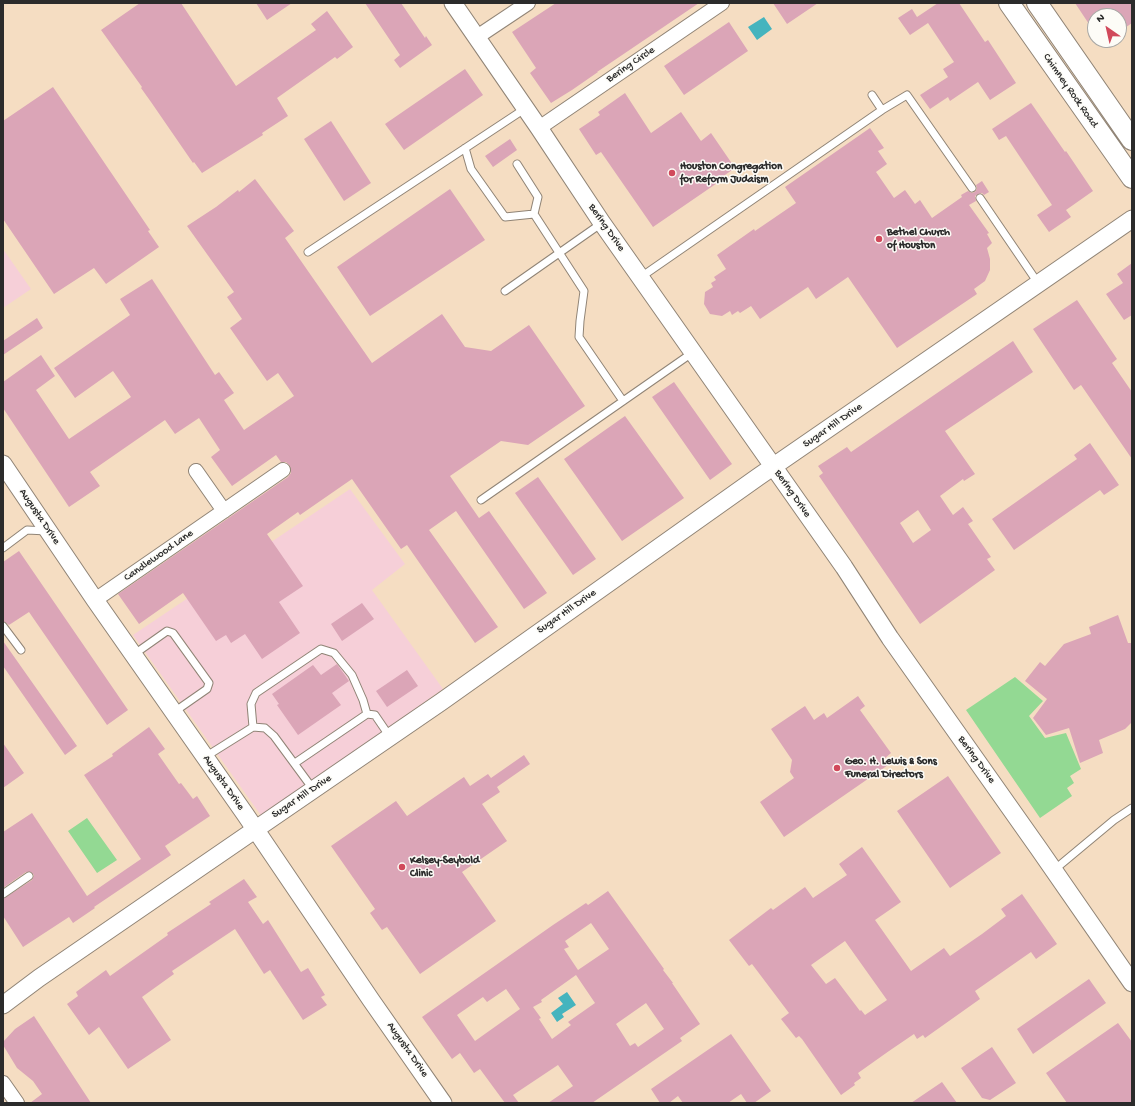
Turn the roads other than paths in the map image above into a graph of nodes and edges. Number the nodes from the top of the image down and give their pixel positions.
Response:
1 (453, 3) edge
2 (528, 3) edge
3 (722, 3) edge
4 (1009, 3) edge
5 (1037, 3) edge
6 (477, 37) junction
7 (872, 95) dead end
8 (526, 108) junction
9 (882, 110) junction
10 (539, 128) junction
11 (1132, 140) edge
12 (465, 148) junction
13 (517, 164) dead end
14 (1132, 178) edge
15 (972, 188) dead end
16 (980, 198) dead end
17 (534, 214) junction
18 (1132, 219) edge
19 (602, 223) junction
20 (308, 252) dead end
21 (560, 253) junction
22 (641, 277) junction
23 (1038, 284) junction
24 (505, 291) dead end
25 (693, 352) junction
26 (623, 401) junction
27 (3, 464) edge
28 (773, 467) junction
29 (283, 470) dead end
30 (196, 471) dead end
31 (481, 500) dead end
32 (224, 511) junction
33 (49, 532) junction
34 (3, 548) edge
35 (95, 600) junction
36 (3, 626) edge
37 (21, 650) dead end
38 (133, 655) junction
39 (173, 712) junction
40 (366, 714) junction
41 (253, 727) junction
42 (390, 737) junction
43 (205, 758) junction
44 (295, 763) junction
45 (313, 789) junction
46 (1132, 808) edge
47 (255, 829) junction
48 (1054, 870) junction
49 (29, 876) dead end
50 (3, 894) edge
51 (1132, 983) edge
52 (3, 1005) edge
53 (3, 1083) edge
54 (17, 1103) edge
55 (444, 1103) edge

1 - 6 street, Bering Drive
2 - 6 street
3 - 10 street, Bering Circle
4 - 14 main road, Chimney Rock Road
5 - 11 main road, Chimney Rock Road
6 - 8 street, Bering Drive
7 - 9 lane
8 - 10 street, Bering Drive
8 - 12 lane
9 - 15 lane
9 - 22 lane
10 - 19 street, Bering Drive
12 - 17 lane
12 - 20 lane
13 - 17 lane
16 - 23 lane
17 - 21 lane
18 - 23 street, Sugar Hill Drive
19 - 21 lane
19 - 22 street, Bering Drive
21 - 24 lane
21 - 26 lane
22 - 25 street, Bering Drive
23 - 28 street, Sugar Hill Drive
25 - 26 lane
25 - 28 street, Bering Drive
26 - 31 lane
27 - 33 street, Augusta Drive
28 - 42 street, Sugar Hill Drive
28 - 48 street, Bering Drive
29 - 32 street, Candlewood Lane
30 - 32 street
32 - 35 street, Candlewood Lane
33 - 34 lane
33 - 35 street, Augusta Drive
35 - 38 street, Augusta Drive
36 - 37 lane
38 - 39 street, Augusta Drive
38 - 39 lane
39 - 43 street, Augusta Drive
40 - 41 lane
40 - 42 lane
40 - 44 lane
41 - 43 lane
41 - 44 lane
42 - 45 street, Sugar Hill Drive
43 - 47 street, Augusta Drive
44 - 45 lane
45 - 47 street, Sugar Hill Drive
46 - 48 lane
47 - 52 street, Sugar Hill Drive
47 - 55 street, Augusta Drive
48 - 51 street, Bering Drive
49 - 50 lane
53 - 54 street

